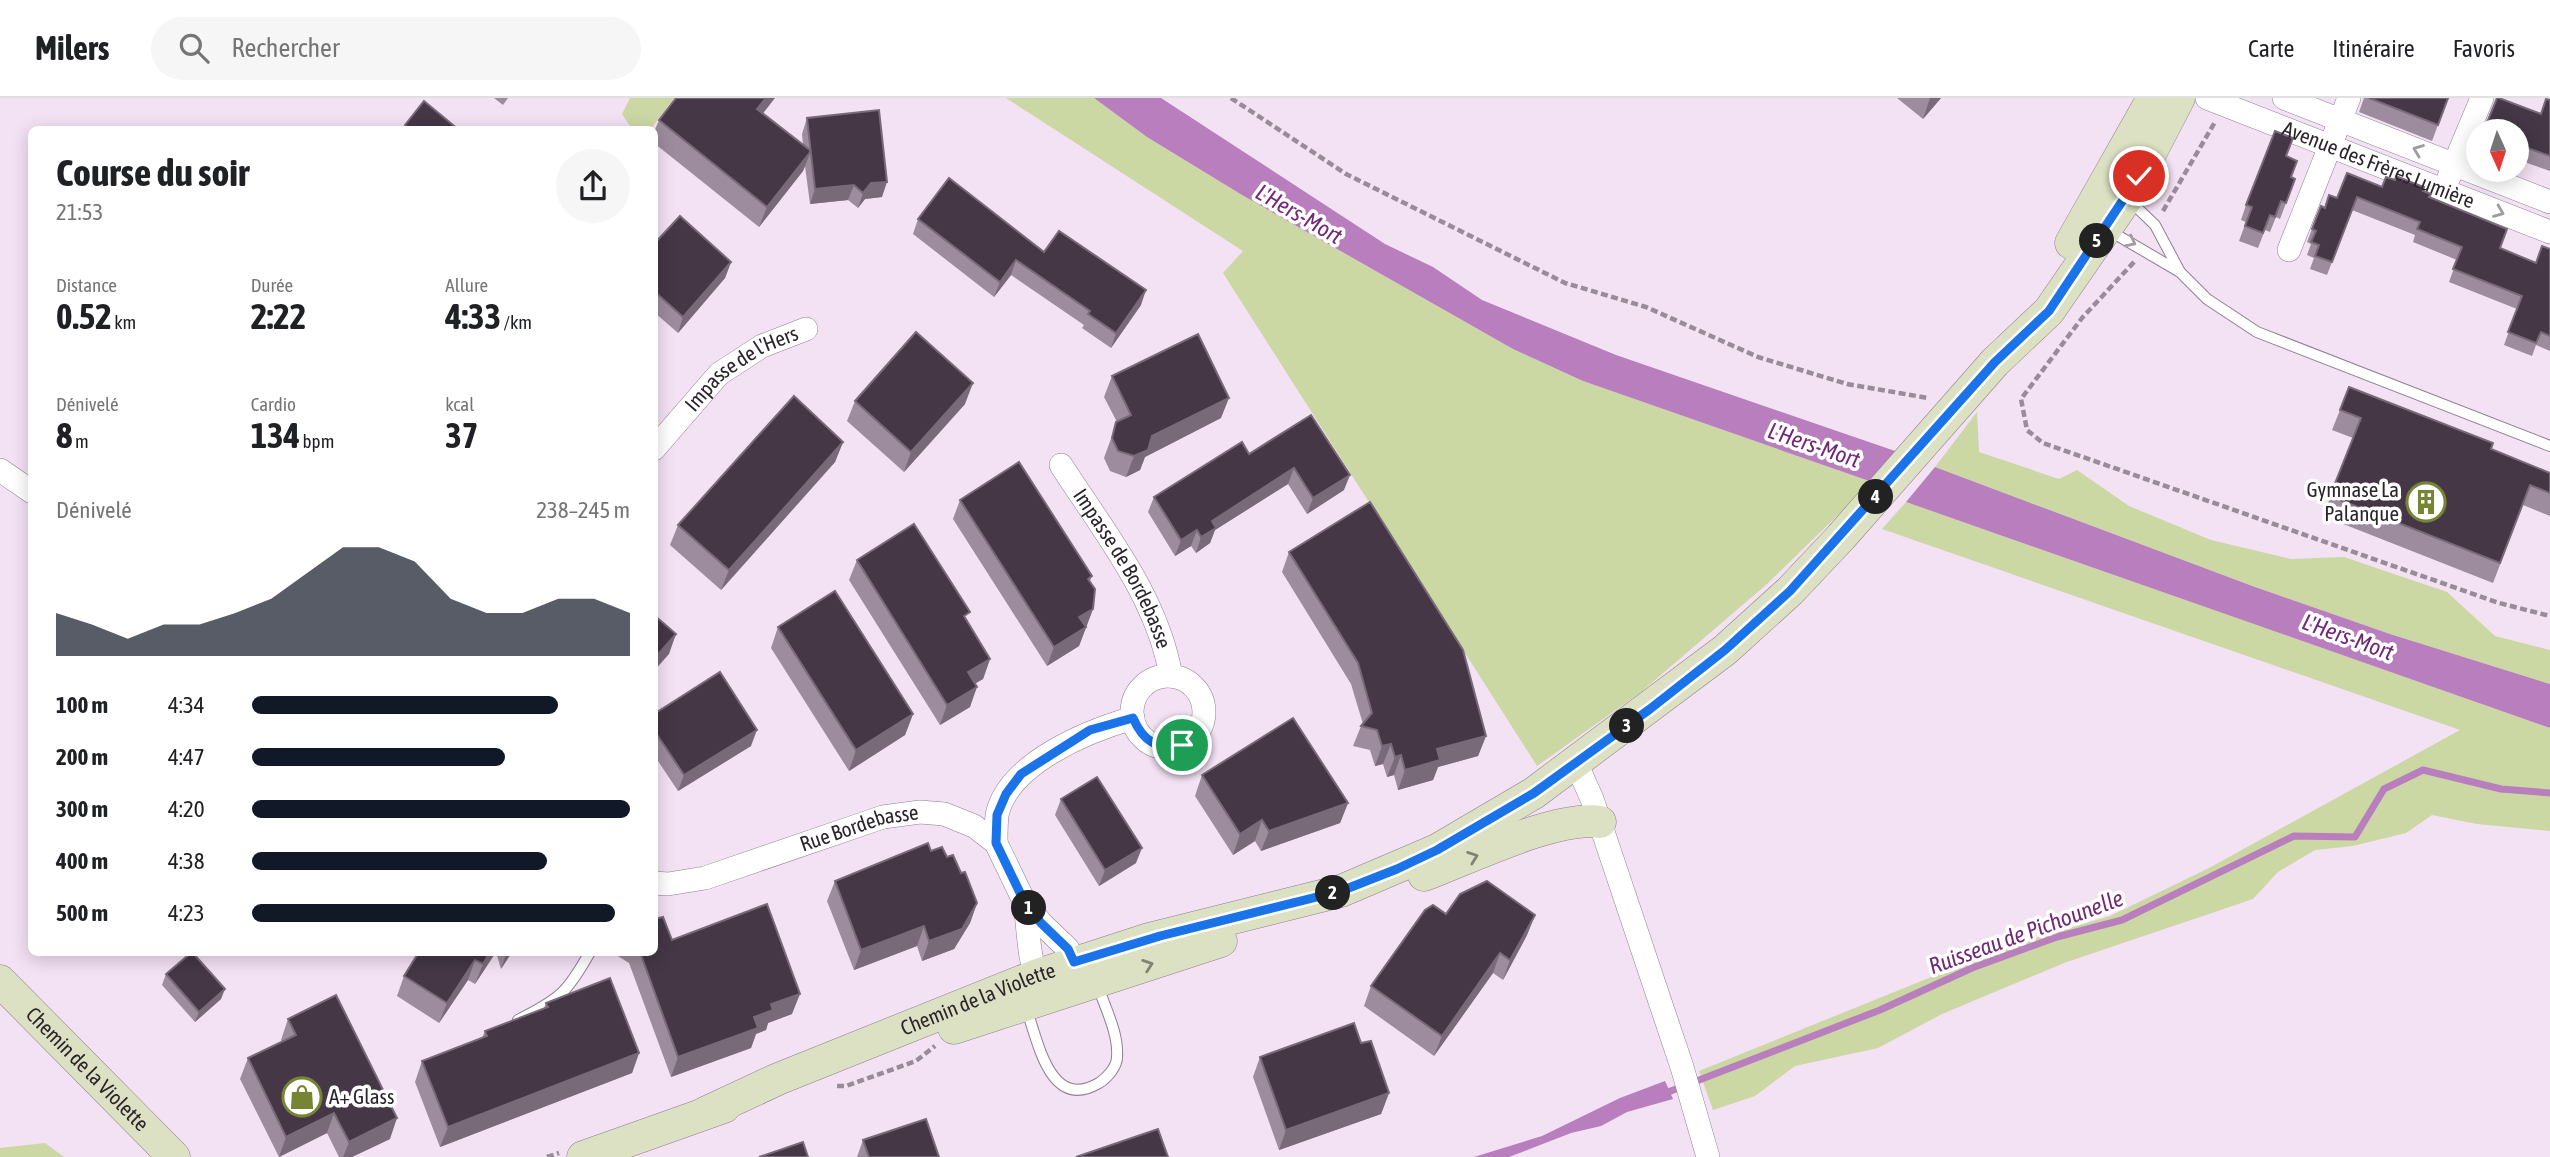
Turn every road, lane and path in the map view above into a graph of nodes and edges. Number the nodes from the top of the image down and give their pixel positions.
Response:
1 (1231, 98) edge
2 (2153, 98) edge
3 (2179, 98) edge
4 (2284, 98) edge
5 (2349, 98) edge
6 (2482, 98) edge
7 (2216, 101) edge
8 (2340, 120) junction
9 (2330, 145) junction
10 (2454, 164) junction
11 (2443, 190) junction
12 (2127, 198) junction
13 (2550, 202) edge
14 (2101, 216) junction
15 (2159, 218) dead end
16 (2550, 232) edge
17 (2289, 250) dead end
18 (2137, 259) dead end
19 (2180, 272) junction
20 (806, 329) dead end
21 (1954, 409) junction
22 (658, 444) edge
23 (2550, 446) edge
24 (1061, 465) dead end
25 (0, 470) edge
26 (28, 489) edge
27 (2550, 616) edge
28 (1171, 676) junction
29 (1133, 718) junction
30 (1576, 763) junction
31 (1600, 822) junction
32 (996, 843) junction
33 (658, 883) edge
34 (1341, 891) junction
35 (1024, 901) junction
36 (1316, 909) junction
37 (588, 956) edge
38 (1087, 968) junction
39 (0, 981) edge
40 (1026, 987) junction
41 (507, 1025) edge
42 (174, 1157) edge
43 (583, 1157) edge
44 (1708, 1157) edge

1 - 21 path
2 - 14 street
3 - 12 street
4 - 8 street, Avenue des Frères Lumière
5 - 8 street
6 - 10 street
7 - 9 street, Avenue des Frères Lumière
7 - 15 path
8 - 9 street
10 -> 8 street, Avenue des Frères Lumière
9 - 11 street, Avenue des Frères Lumière
9 - 17 street
10 - 11 street
10 - 13 street, Avenue des Frères Lumière
11 -> 16 street, Avenue des Frères Lumière
12 - 14 street
12 - 19 lane
14 -> 19 lane
14 - 21 street, Chemin de la Violette
18 - 27 path
19 - 23 lane
20 - 22 street, Impasse de l'Hers
21 - 30 street, Chemin de la Violette
24 - 28 street, Impasse de Bordebasse
25 - 26 street
28 - 29 street, Impasse de Bordebasse
28 - 29 street, Impasse de Bordebasse
29 - 32 street
30 - 31 street
30 - 34 street, Chemin de la Violette
36 -> 31 street, Chemin de la Violette
31 - 44 street
32 - 33 street, Rue Bordebasse
32 - 35 street
34 - 36 street, Chemin de la Violette
34 - 38 street, Chemin de la Violette
35 - 38 street
35 - 40 street
38 -> 36 street, Chemin de la Violette
37 - 41 lane
38 - 40 street, Chemin de la Violette
38 - 40 street, Chemin de la Violette
38 - 40 lane
39 - 42 street, Chemin de la Violette
40 - 43 street, Chemin de la Violette

